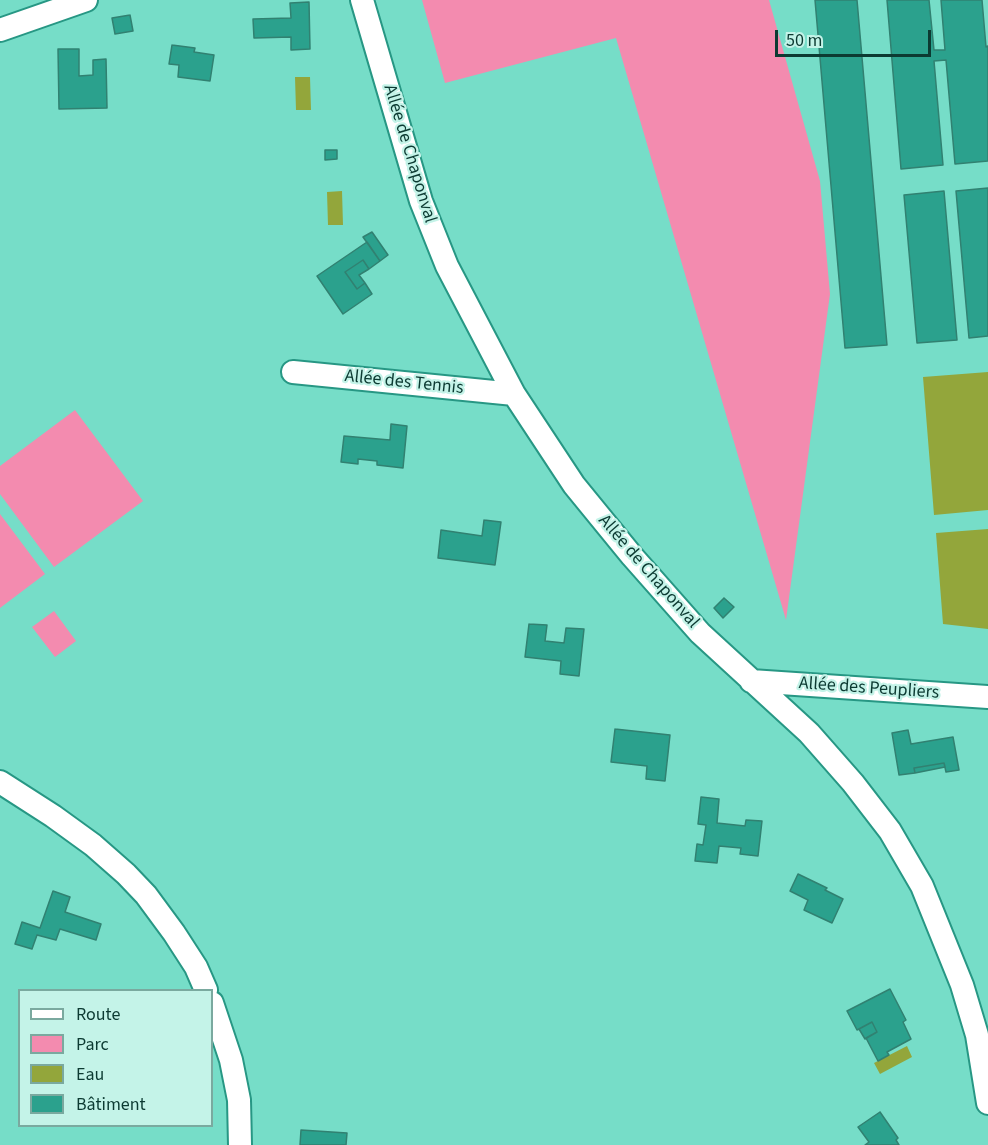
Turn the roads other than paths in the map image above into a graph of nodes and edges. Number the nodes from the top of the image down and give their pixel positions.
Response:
1 (86, 0) edge
2 (362, 0) edge
3 (0, 30) edge
4 (293, 372) dead end
5 (514, 394) junction
6 (751, 681) junction
7 (988, 697) edge
8 (0, 782) edge
9 (207, 989) edge
10 (213, 1006) edge
11 (988, 1103) edge
12 (240, 1145) edge

1 - 3 street
2 - 5 street, Allée de Chaponval
4 - 5 street, Allée des Tennis
5 - 6 street, Allée de Chaponval
6 - 7 street, Allée des Peupliers
6 - 11 street, Allée de Chaponval
8 - 9 street
10 - 12 street

